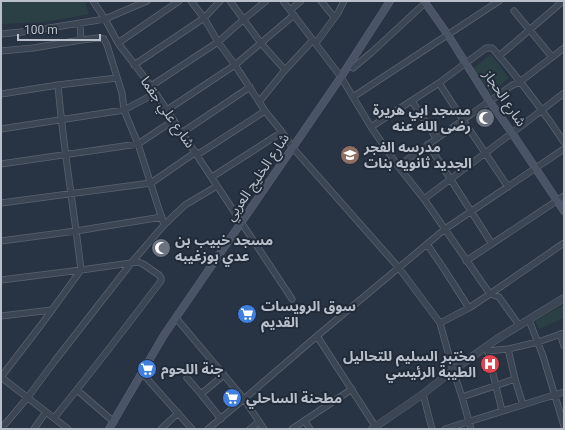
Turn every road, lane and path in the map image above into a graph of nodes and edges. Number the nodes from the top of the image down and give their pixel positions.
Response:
1 (93, 1) edge
2 (147, 1) edge
3 (179, 1) edge
4 (191, 1) edge
5 (220, 1) edge
6 (230, 1) edge
7 (266, 1) edge
8 (283, 1) edge
9 (301, 1) edge
10 (321, 1) edge
11 (344, 1) edge
12 (390, 1) edge
13 (499, 1) edge
14 (563, 1) edge
15 (424, 2) edge
16 (514, 11) dead end
17 (292, 12) junction
18 (334, 17) junction
19 (204, 18) junction
20 (105, 19) junction
21 (244, 19) junction
22 (80, 24) junction
23 (530, 30) junction
24 (1, 34) edge
25 (448, 35) junction
26 (81, 40) junction
27 (218, 42) junction
28 (260, 42) junction
29 (314, 42) junction
30 (118, 43) junction
31 (564, 48) edge
32 (1, 51) edge
33 (499, 56) junction
34 (552, 57) junction
35 (465, 63) junction
36 (134, 65) junction
37 (235, 65) junction
38 (353, 68) dead end
39 (285, 70) junction
40 (341, 77) junction
41 (117, 78) junction
42 (521, 81) junction
43 (439, 82) junction
44 (58, 85) junction
45 (151, 86) junction
46 (250, 87) junction
47 (156, 93) junction
48 (564, 93) edge
49 (1, 94) edge
50 (352, 97) junction
51 (412, 101) junction
52 (259, 102) junction
53 (490, 102) junction
54 (124, 110) junction
55 (167, 110) junction
56 (542, 110) junction
57 (265, 111) junction
58 (61, 120) junction
59 (174, 120) junction
60 (463, 120) junction
61 (371, 128) junction
62 (1, 129) edge
63 (183, 132) junction
64 (282, 132) junction
65 (512, 133) junction
66 (436, 138) junction
67 (564, 142) edge
68 (138, 144) junction
69 (428, 144) junction
70 (293, 148) junction
71 (564, 149) edge
72 (485, 153) junction
73 (196, 154) junction
74 (66, 155) junction
75 (1, 164) edge
76 (398, 166) junction
77 (536, 168) junction
78 (212, 177) junction
79 (450, 179) junction
80 (151, 183) junction
81 (217, 186) junction
82 (508, 187) junction
83 (72, 194) junction
84 (564, 196) edge
85 (424, 198) junction
86 (557, 200) junction
87 (1, 203) edge
88 (564, 210) edge
89 (471, 212) junction
90 (162, 217) junction
91 (241, 224) junction
92 (164, 225) junction
93 (445, 229) junction
94 (76, 232) junction
95 (1, 241) edge
96 (564, 243) edge
97 (427, 244) junction
98 (492, 244) junction
99 (466, 261) junction
100 (132, 262) junction
101 (119, 264) junction
102 (128, 268) junction
103 (399, 268) junction
104 (81, 270) junction
105 (1, 280) edge
106 (490, 294) junction
107 (564, 298) edge
108 (292, 299) dead end
109 (469, 308) junction
110 (52, 310) junction
111 (1, 316) edge
112 (176, 318) junction
113 (528, 320) junction
114 (440, 324) junction
115 (519, 325) junction
116 (562, 333) edge
117 (317, 336) junction
118 (538, 342) junction
119 (564, 346) edge
120 (486, 349) junction
121 (508, 349) junction
122 (453, 370) junction
123 (142, 373) junction
124 (224, 374) junction
125 (1, 377) edge
126 (187, 378) dead end
127 (515, 379) junction
128 (495, 386) junction
129 (352, 389) junction
130 (77, 390) junction
131 (564, 392) edge
132 (201, 394) junction
133 (423, 394) junction
134 (555, 396) junction
135 (28, 397) junction
136 (462, 397) junction
137 (244, 399) junction
138 (523, 405) junction
139 (502, 411) junction
140 (46, 412) junction
141 (178, 413) junction
142 (54, 418) junction
143 (221, 419) junction
144 (305, 421) junction
145 (468, 421) junction
146 (114, 422) junction
147 (259, 422) junction
148 (564, 426) edge
149 (65, 428) edge
150 (375, 428) edge
151 (1, 429) edge
152 (34, 429) edge
153 (109, 429) edge
154 (161, 429) edge
155 (192, 429) edge
156 (208, 429) edge
157 (250, 429) edge
158 (264, 429) edge
159 (292, 429) edge
160 (310, 429) edge
161 (432, 429) edge
162 (445, 429) edge
163 (470, 429) edge

1 - 20 street, شارع علي جقما
2 - 20 street
3 - 30 street
4 - 19 street
5 - 19 street
6 - 21 street
7 - 21 street
8 - 17 street
9 - 17 street
10 - 18 street
11 - 18 street
12 - 40 main road, شارع الخليج العربي
13 - 25 street
14 - 23 street
15 - 25 main road, شارع الحجاز
15 - 38 street
16 - 23 street
17 - 28 street
17 - 29 street
18 - 29 street
19 - 27 street
19 - 36 street
20 - 22 street
20 - 30 street, شارع علي جقما
21 - 27 street
21 - 28 street
22 - 24 street
22 - 26 street
23 - 33 street
23 - 34 street
25 - 35 main road, شارع الحجاز
25 - 50 street
26 - 32 street
26 - 41 street
27 - 37 street
27 - 45 street
28 - 37 street
28 - 39 street
29 - 39 street
29 - 40 street
30 - 36 street, شارع علي جقما
31 - 34 street
33 - 35 street
33 - 42 street
34 - 42 street
35 - 43 street
35 - 53 main road, شارع الحجاز
36 - 45 street, شارع علي جقما
37 - 46 street
37 - 55 street
39 - 52 street
40 - 50 street
40 - 70 main road, شارع الخليج العربي
41 - 44 street
41 - 54 street
42 - 53 street
42 - 56 street
43 - 51 street
43 - 60 street
44 - 49 street
44 - 58 street
45 - 47 street, شارع علي جقما
46 - 52 street
46 - 63 street
47 - 54 street
47 - 55 street, شارع علي جقما
48 - 56 street
50 - 61 street
51 - 61 street
51 - 66 street
52 - 57 street
53 - 60 street
53 - 65 main road, شارع الحجاز
54 - 58 street
54 - 68 street
55 - 59 street, شارع علي جقما
56 - 65 street
56 - 67 street
57 - 64 street
57 - 73 street
58 - 62 street
58 - 74 street
59 - 63 street, شارع علي جقما
59 - 68 street
60 - 66 street
60 - 72 street
61 - 76 street
63 - 73 street, شارع علي جقما
64 - 70 street
64 - 78 street
65 - 72 street
65 - 77 main road, شارع الحجاز
66 - 69 street
68 - 74 street
68 - 80 street
69 - 76 street
69 - 79 street
70 - 91 main road, شارع الخليج العربي
70 - 103 street
71 - 77 street
72 - 79 street
72 - 82 street
73 - 78 street, شارع علي جقما
73 - 80 street
74 - 75 street
74 - 83 street
76 - 85 street
77 - 82 street
77 - 86 main road, شارع الحجاز
78 - 81 street, شارع علي جقما
79 - 85 street
79 - 89 street
80 - 83 street
80 - 90 street
81 - 91 street, شارع علي جقما
81 - 92 street
82 - 89 street
83 - 87 street
83 - 94 street
84 - 86 street
85 - 93 street
86 - 88 main road, شارع الحجاز
86 - 98 street
89 - 93 street
89 - 98 street
90 - 92 street
90 - 94 street
91 - 108 street, شارع علي جقما
91 - 112 main road, شارع الخليج العربي
92 - 100 street
93 - 97 street
93 - 99 street
94 - 95 street
94 - 104 street
96 - 106 street
97 - 103 street
97 - 109 street
98 - 99 street
99 - 106 street
100 - 101 street
100 - 102 street
100 - 130 street
101 - 102 street
101 - 104 street
102 - 135 street
103 - 114 street
103 - 117 street
104 - 105 street
104 - 110 street
106 - 109 street
106 - 115 street
107 - 113 street
109 - 114 street
110 - 111 street
110 - 125 street
112 - 123 main road, شارع الخليج العربي
112 - 124 street
113 - 115 street
113 - 118 street
114 - 122 street
115 - 120 street
116 - 118 street
116 - 119 street
117 - 129 street
117 - 137 street
118 - 121 street
118 - 134 street
120 - 121 street
120 - 122 street
120 - 128 street
121 - 127 street
122 - 133 street
122 - 136 street
123 - 141 street
123 - 146 main road, شارع الخليج العربي
124 - 132 street
124 - 137 street
125 - 135 street
126 - 132 street
127 - 128 street
127 - 138 street
128 - 136 street
128 - 139 street
129 - 144 street
129 - 150 street
130 - 142 street
130 - 146 street
131 - 134 street
132 - 143 street
133 - 150 street
133 - 161 street
134 - 138 street
134 - 148 street
135 - 140 street
135 - 151 street
136 - 145 street
137 - 143 street
137 - 147 street
138 - 139 street
139 - 145 street
140 - 142 street
140 - 152 street
141 - 154 street
141 - 155 street
142 - 149 street
143 - 156 street
144 - 159 street
144 - 160 street
145 - 162 street
145 - 163 street
146 - 153 main road, شارع الخليج العربي
147 - 157 street
147 - 158 street

